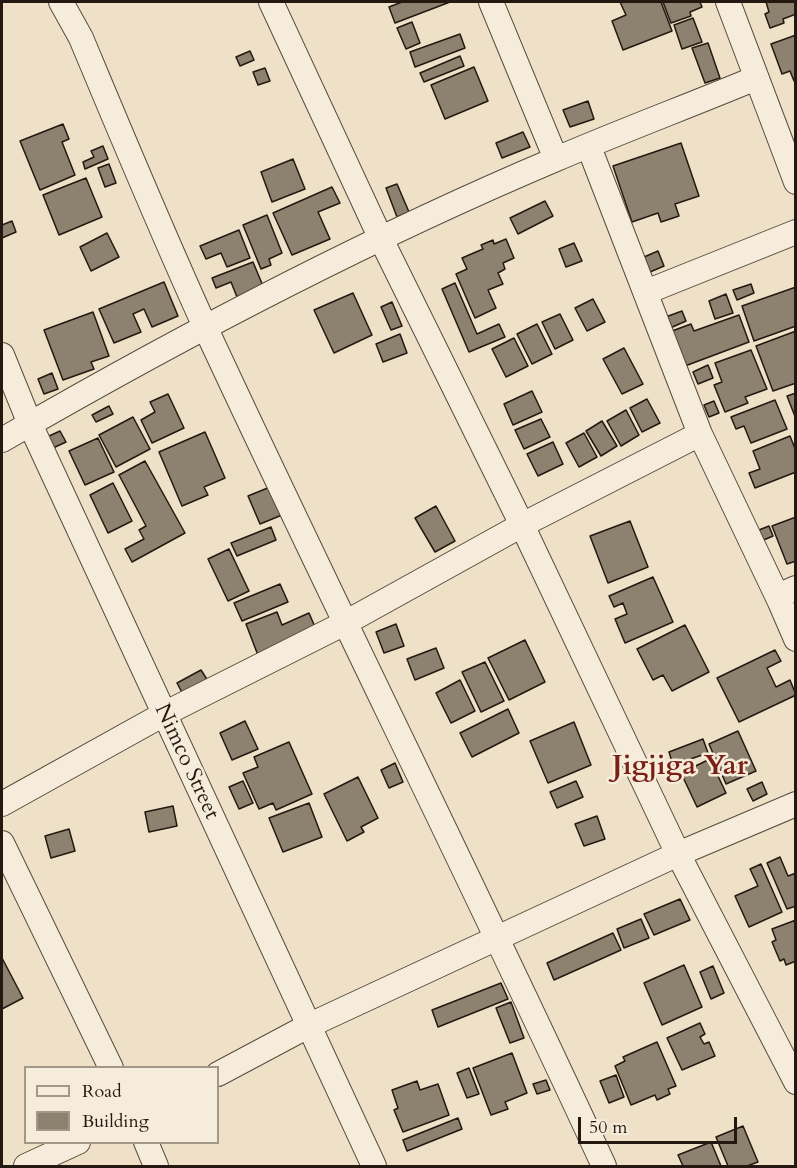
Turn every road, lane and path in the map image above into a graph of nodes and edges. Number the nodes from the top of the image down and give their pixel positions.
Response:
1 (61, 2) edge
2 (271, 2) edge
3 (491, 2) edge
4 (728, 2) edge
5 (756, 78) junction
6 (589, 147) junction
7 (556, 159) junction
8 (795, 182) edge
9 (795, 232) edge
10 (381, 239) junction
11 (646, 292) junction
12 (206, 328) junction
13 (2, 355) edge
14 (30, 424) junction
15 (700, 434) junction
16 (2, 440) edge
17 (522, 525) junction
18 (788, 595) edge
19 (345, 623) junction
20 (795, 639) edge
21 (164, 714) junction
22 (2, 804) edge
23 (795, 804) edge
24 (2, 843) edge
25 (678, 854) junction
26 (499, 938) junction
27 (310, 1025) junction
28 (110, 1066) edge
29 (219, 1073) edge
30 (795, 1082) edge
31 (76, 1144) edge
32 (146, 1144) edge
33 (26, 1167) edge
34 (156, 1167) edge
35 (374, 1167) edge
36 (604, 1167) edge

1 - 12 street
2 - 10 street
3 - 7 street
4 - 5 street
5 - 6 street
5 - 8 street
6 - 7 street
6 - 11 street
7 - 10 street
9 - 11 street
10 - 12 street
10 - 17 street
11 - 15 street
12 - 14 street
12 - 19 street
13 - 14 street, Nimco Street
14 - 16 street
14 - 21 street, Nimco Street
15 - 17 street
15 - 18 street
17 - 19 street
17 - 25 street
18 - 20 street
19 - 21 street
19 - 26 street
21 - 22 street
21 - 27 street, Nimco Street
23 - 25 street
24 - 28 street
25 - 26 street
25 - 30 street
26 - 27 street
26 - 36 street
27 - 29 street
27 - 35 street, Nimco Street
31 - 33 street
32 - 34 street

